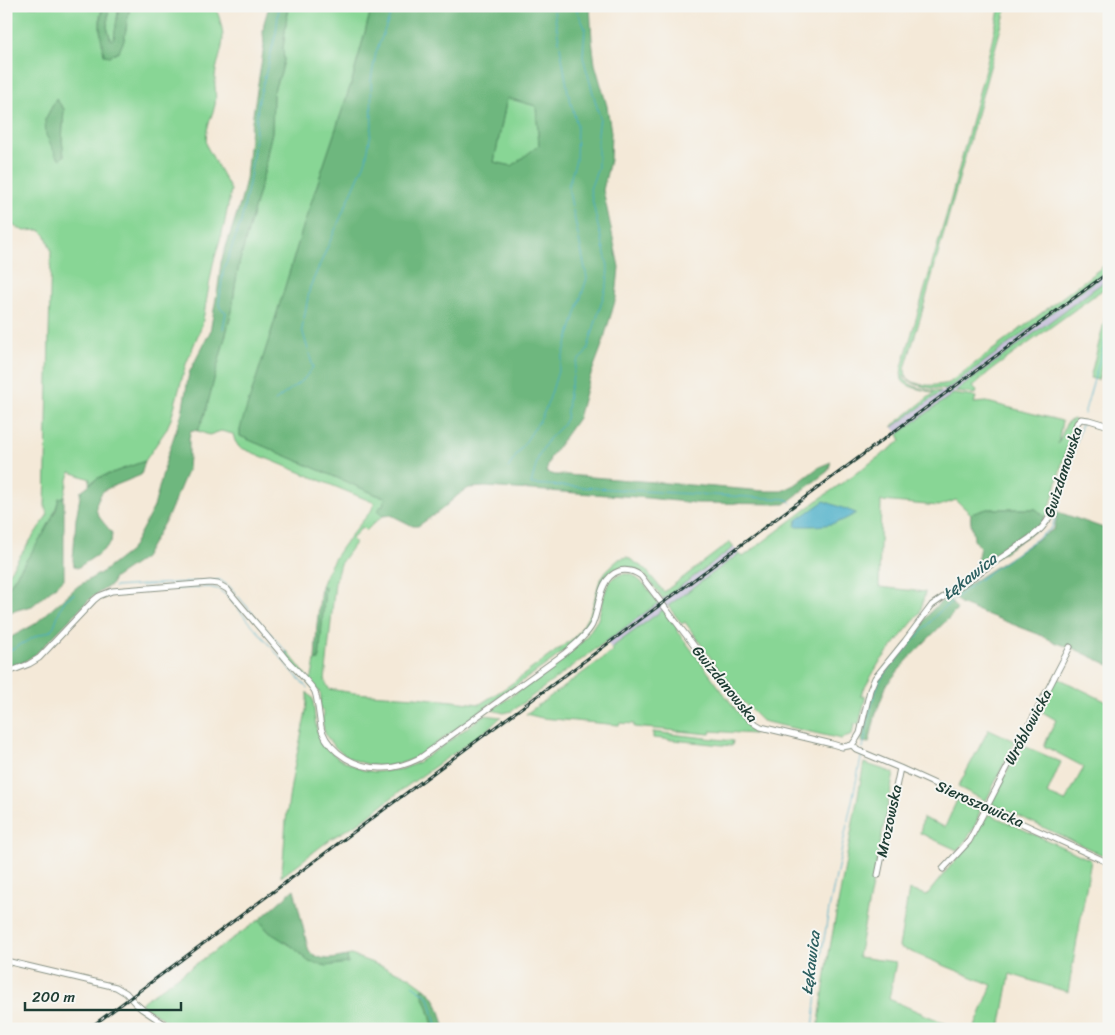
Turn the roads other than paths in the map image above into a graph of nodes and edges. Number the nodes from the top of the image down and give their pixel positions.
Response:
1 (1109, 426) edge
2 (1070, 647) dead end
3 (6, 673) edge
4 (852, 745) junction
5 (900, 768) junction
6 (986, 806) junction
7 (1109, 863) edge
8 (943, 869) dead end
9 (878, 875) dead end
10 (6, 961) edge
11 (172, 1029) edge

1 - 4 street, Gwizdanowska
2 - 6 street, Wróblowicka
3 - 4 street, Gwizdanowska
4 - 5 street, Sieroszowicka
5 - 6 street, Sieroszowicka
5 - 9 street, Mrozowska
6 - 7 street, Sieroszowicka
6 - 8 street, Wróblowicka
10 - 11 street

